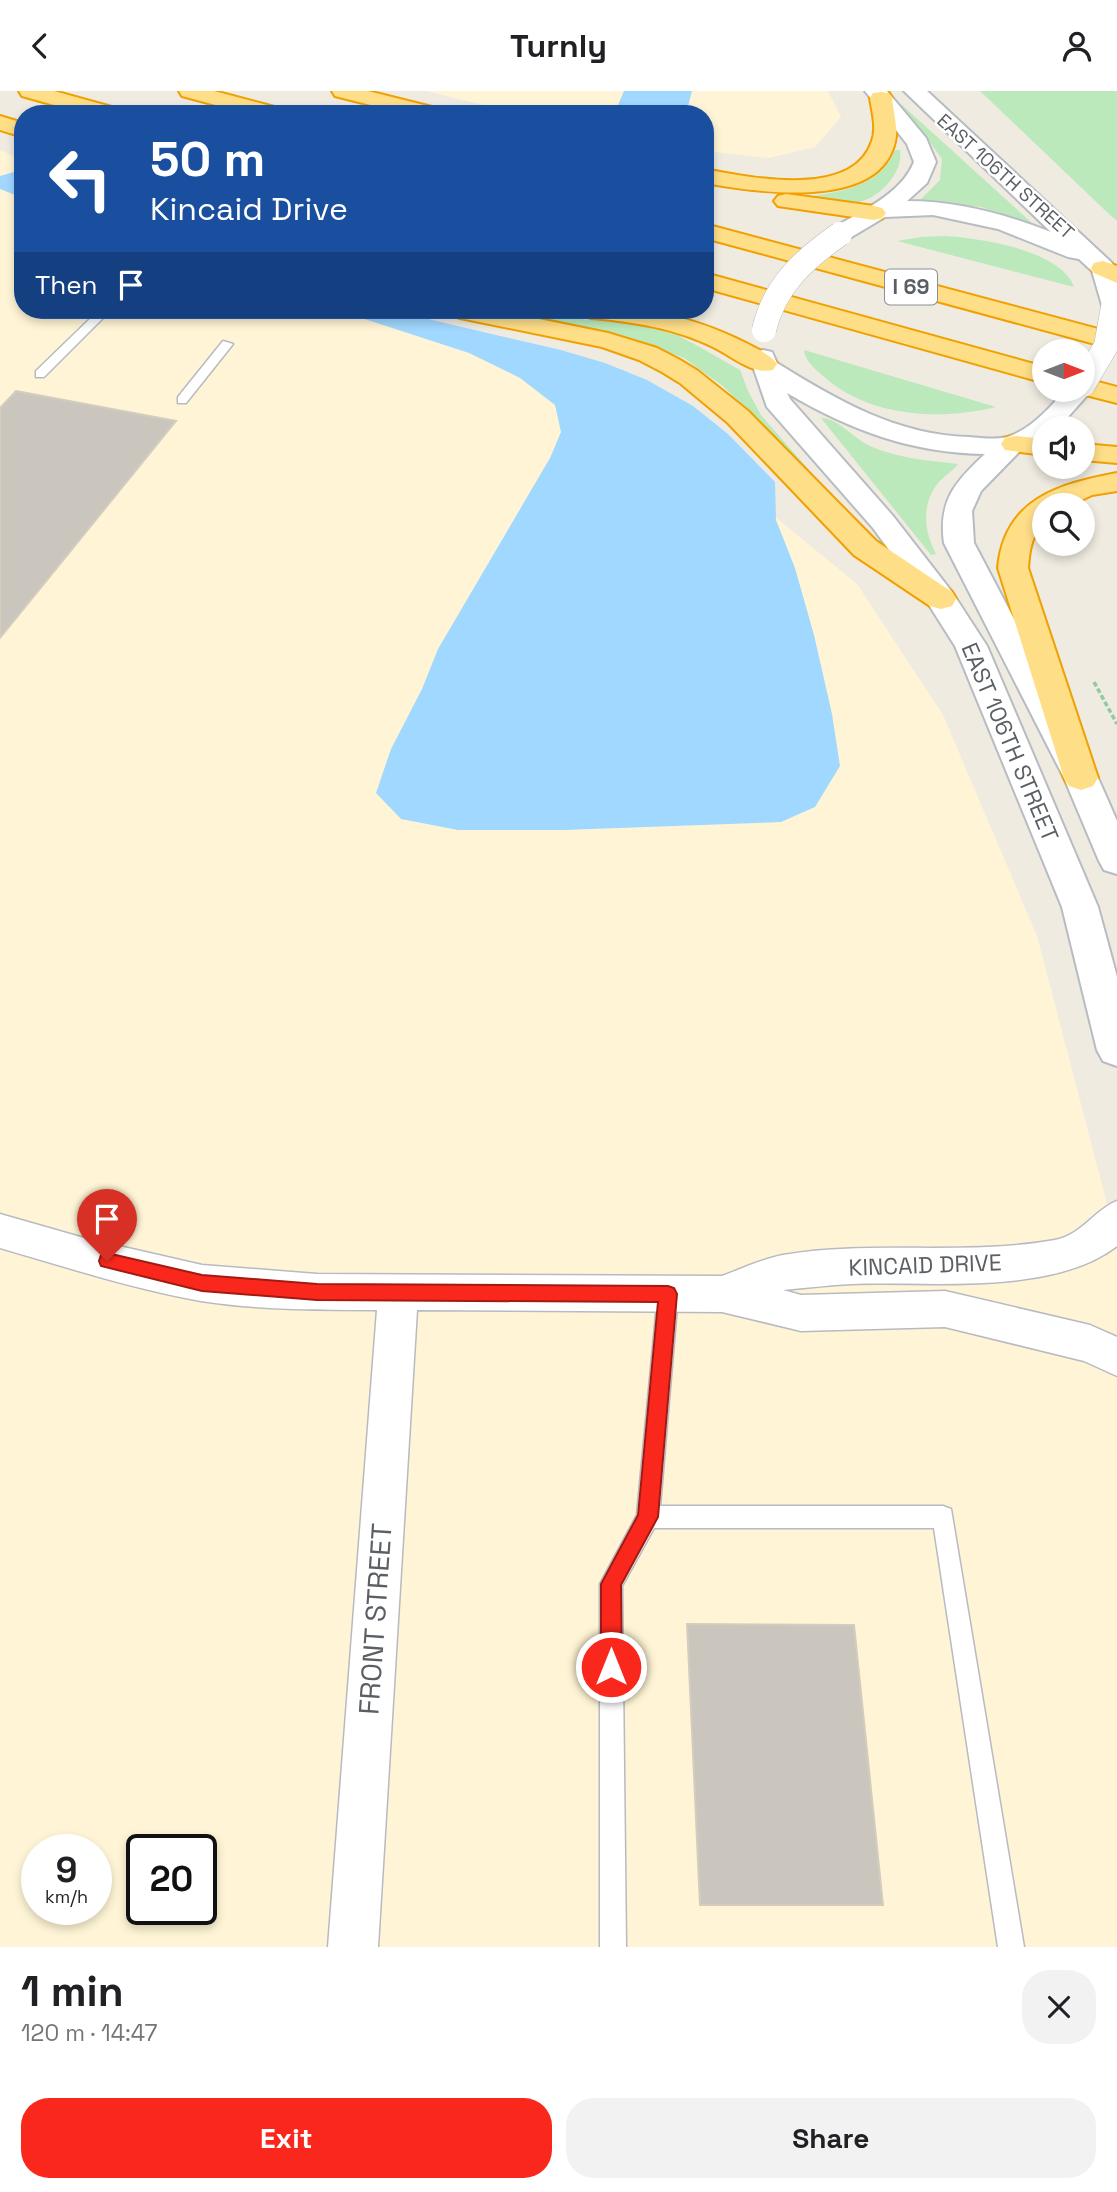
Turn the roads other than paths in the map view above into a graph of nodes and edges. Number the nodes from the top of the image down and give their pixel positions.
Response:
1 (30, 91) edge
2 (190, 91) edge
3 (343, 91) edge
4 (915, 91) edge
5 (879, 94) edge
6 (79, 105) edge
7 (241, 105) edge
8 (397, 105) edge
9 (714, 177) edge
10 (714, 187) edge
11 (878, 212) junction
12 (714, 233) edge
13 (1106, 269) edge
14 (714, 283) edge
15 (96, 319) edge
16 (503, 319) edge
17 (662, 319) edge
18 (1117, 342) edge
19 (227, 344) dead end
20 (1096, 363) edge
21 (764, 365) junction
22 (1032, 371) edge
23 (40, 374) dead end
24 (1096, 389) edge
25 (1117, 395) edge
26 (182, 400) dead end
27 (1067, 403) edge
28 (1013, 444) junction
29 (1032, 446) edge
30 (1095, 453) edge
31 (1117, 455) edge
32 (1117, 482) edge
33 (1073, 493) edge
34 (1032, 520) edge
35 (941, 599) junction
36 (1081, 778) junction
37 (1117, 861) edge
38 (1117, 1050) edge
39 (1117, 1218) edge
40 (0, 1231) edge
41 (398, 1291) junction
42 (668, 1294) junction
43 (722, 1294) junction
44 (1117, 1357) edge
45 (648, 1517) junction
46 (353, 1947) edge
47 (613, 1947) edge
48 (1011, 1947) edge

1 - 6 highway
2 - 7 highway
3 - 8 highway
4 - 13 main road, EAST 106TH STREET
5 - 9 highway
5 - 11 main road, EAST 106TH STREET
10 - 11 highway
11 - 13 main road
11 - 21 main road, EAST 106TH STREET, bridge
12 - 18 highway, I 69
13 - 20 main road, bridge
14 - 22 highway, I 69
15 - 23 lane
16 - 35 highway
17 - 21 highway
19 - 26 lane
21 - 28 main road
21 - 35 main road, EAST 106TH STREET
24 - 25 highway
27 - 28 main road, EAST 106TH STREET
28 - 29 highway
28 - 36 main road, EAST 106TH STREET
30 - 31 highway
32 - 33 highway
34 - 36 highway
35 - 38 main road, EAST 106TH STREET
36 - 37 main road, EAST 106TH STREET
39 - 43 street, KINCAID DRIVE
40 - 41 street, KINCAID DRIVE
41 - 42 street, KINCAID DRIVE
41 - 46 street, FRONT STREET
42 - 43 street, KINCAID DRIVE
42 - 45 lane
43 - 44 street, KINCAID DRIVE
45 - 47 lane
45 - 48 lane

